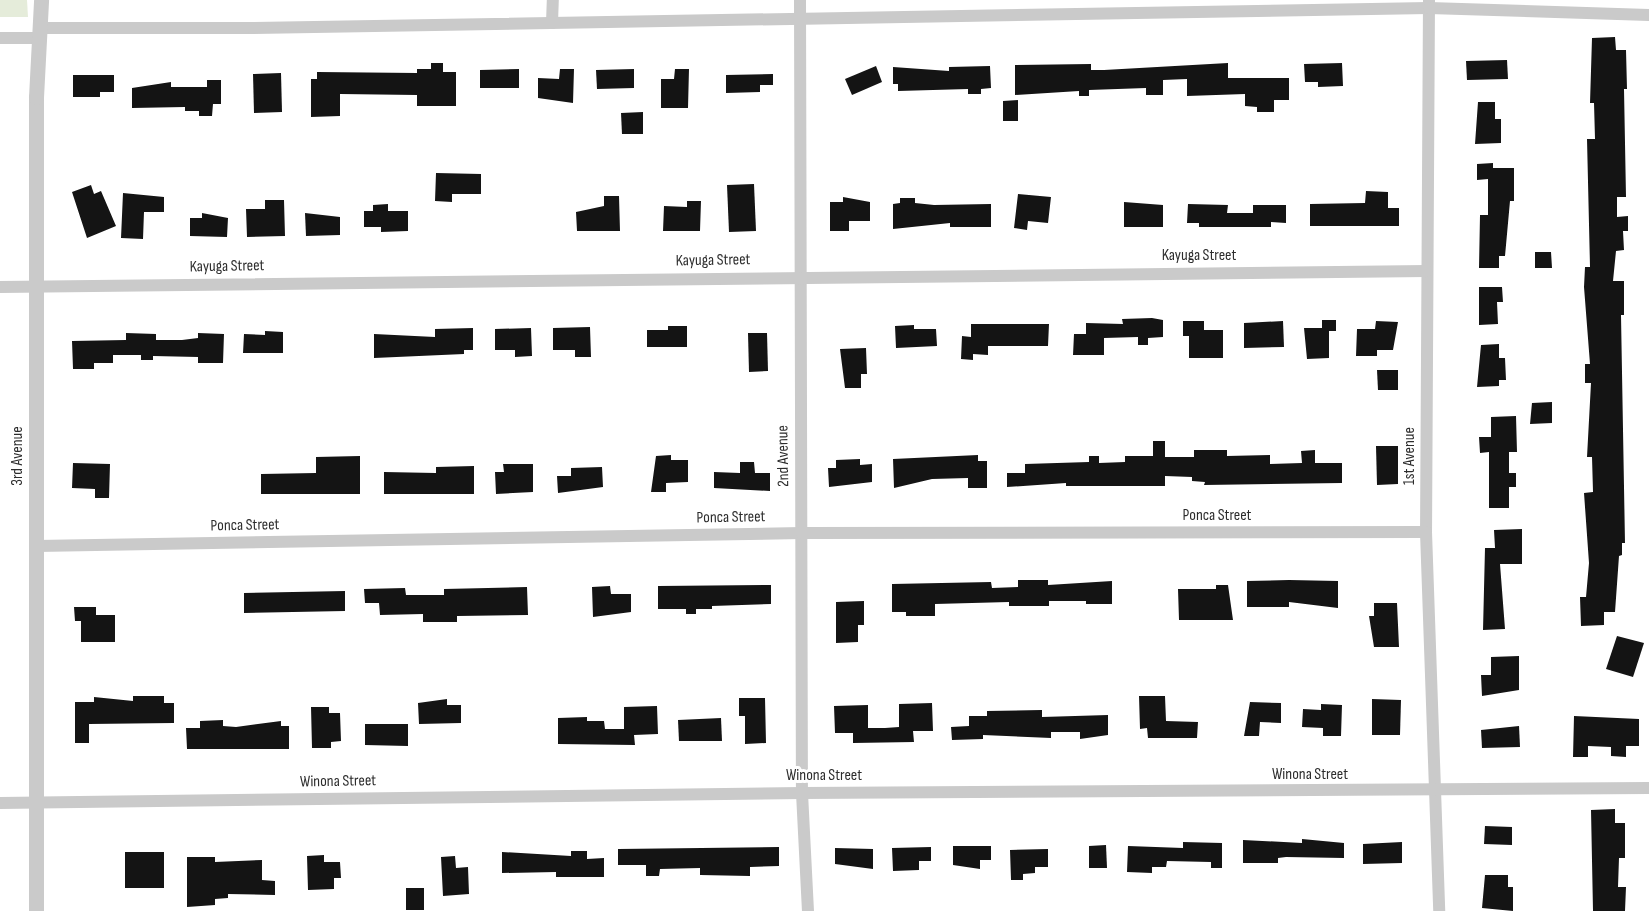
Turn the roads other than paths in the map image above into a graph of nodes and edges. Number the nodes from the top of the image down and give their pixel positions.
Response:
1 (41, 0) edge
2 (552, 0) edge
3 (800, 0) edge
4 (1429, 4) edge
5 (1649, 15) edge
6 (800, 20) junction
7 (552, 22) junction
8 (40, 33) junction
9 (0, 38) edge
10 (1427, 271) junction
11 (798, 276) junction
12 (35, 286) junction
13 (0, 287) edge
14 (1426, 532) junction
15 (802, 533) junction
16 (37, 546) junction
17 (1649, 788) edge
18 (1435, 792) junction
19 (802, 793) junction
20 (0, 803) edge
21 (36, 803) junction
22 (36, 911) edge
23 (808, 911) edge
24 (1439, 911) edge

1 - 8 street, 3rd Avenue
2 - 7 street
3 - 6 street, 2nd Avenue
4 - 5 street
4 - 6 street
4 - 10 street, 1st Avenue
6 - 7 street
6 - 11 street, 2nd Avenue
7 - 8 street
8 - 9 street
8 - 12 street, 3rd Avenue
10 - 11 street, Kayuga Street
10 - 14 street, 1st Avenue
11 - 12 street, Kayuga Street
11 - 15 street, 2nd Avenue
12 - 13 street, Kayuga Street
12 - 16 street, 3rd Avenue
14 - 15 street, Ponca Street
14 - 18 street, 1st Avenue
15 - 16 street, Ponca Street
15 - 19 street, 2nd Avenue
16 - 21 street, 3rd Avenue
17 - 18 street, Winona Street
18 - 19 street, Winona Street
18 - 24 street, 1st Avenue
19 - 21 street, Winona Street
19 - 23 street, 2nd Avenue
20 - 21 street, Winona Street
21 - 22 street, 3rd Avenue

